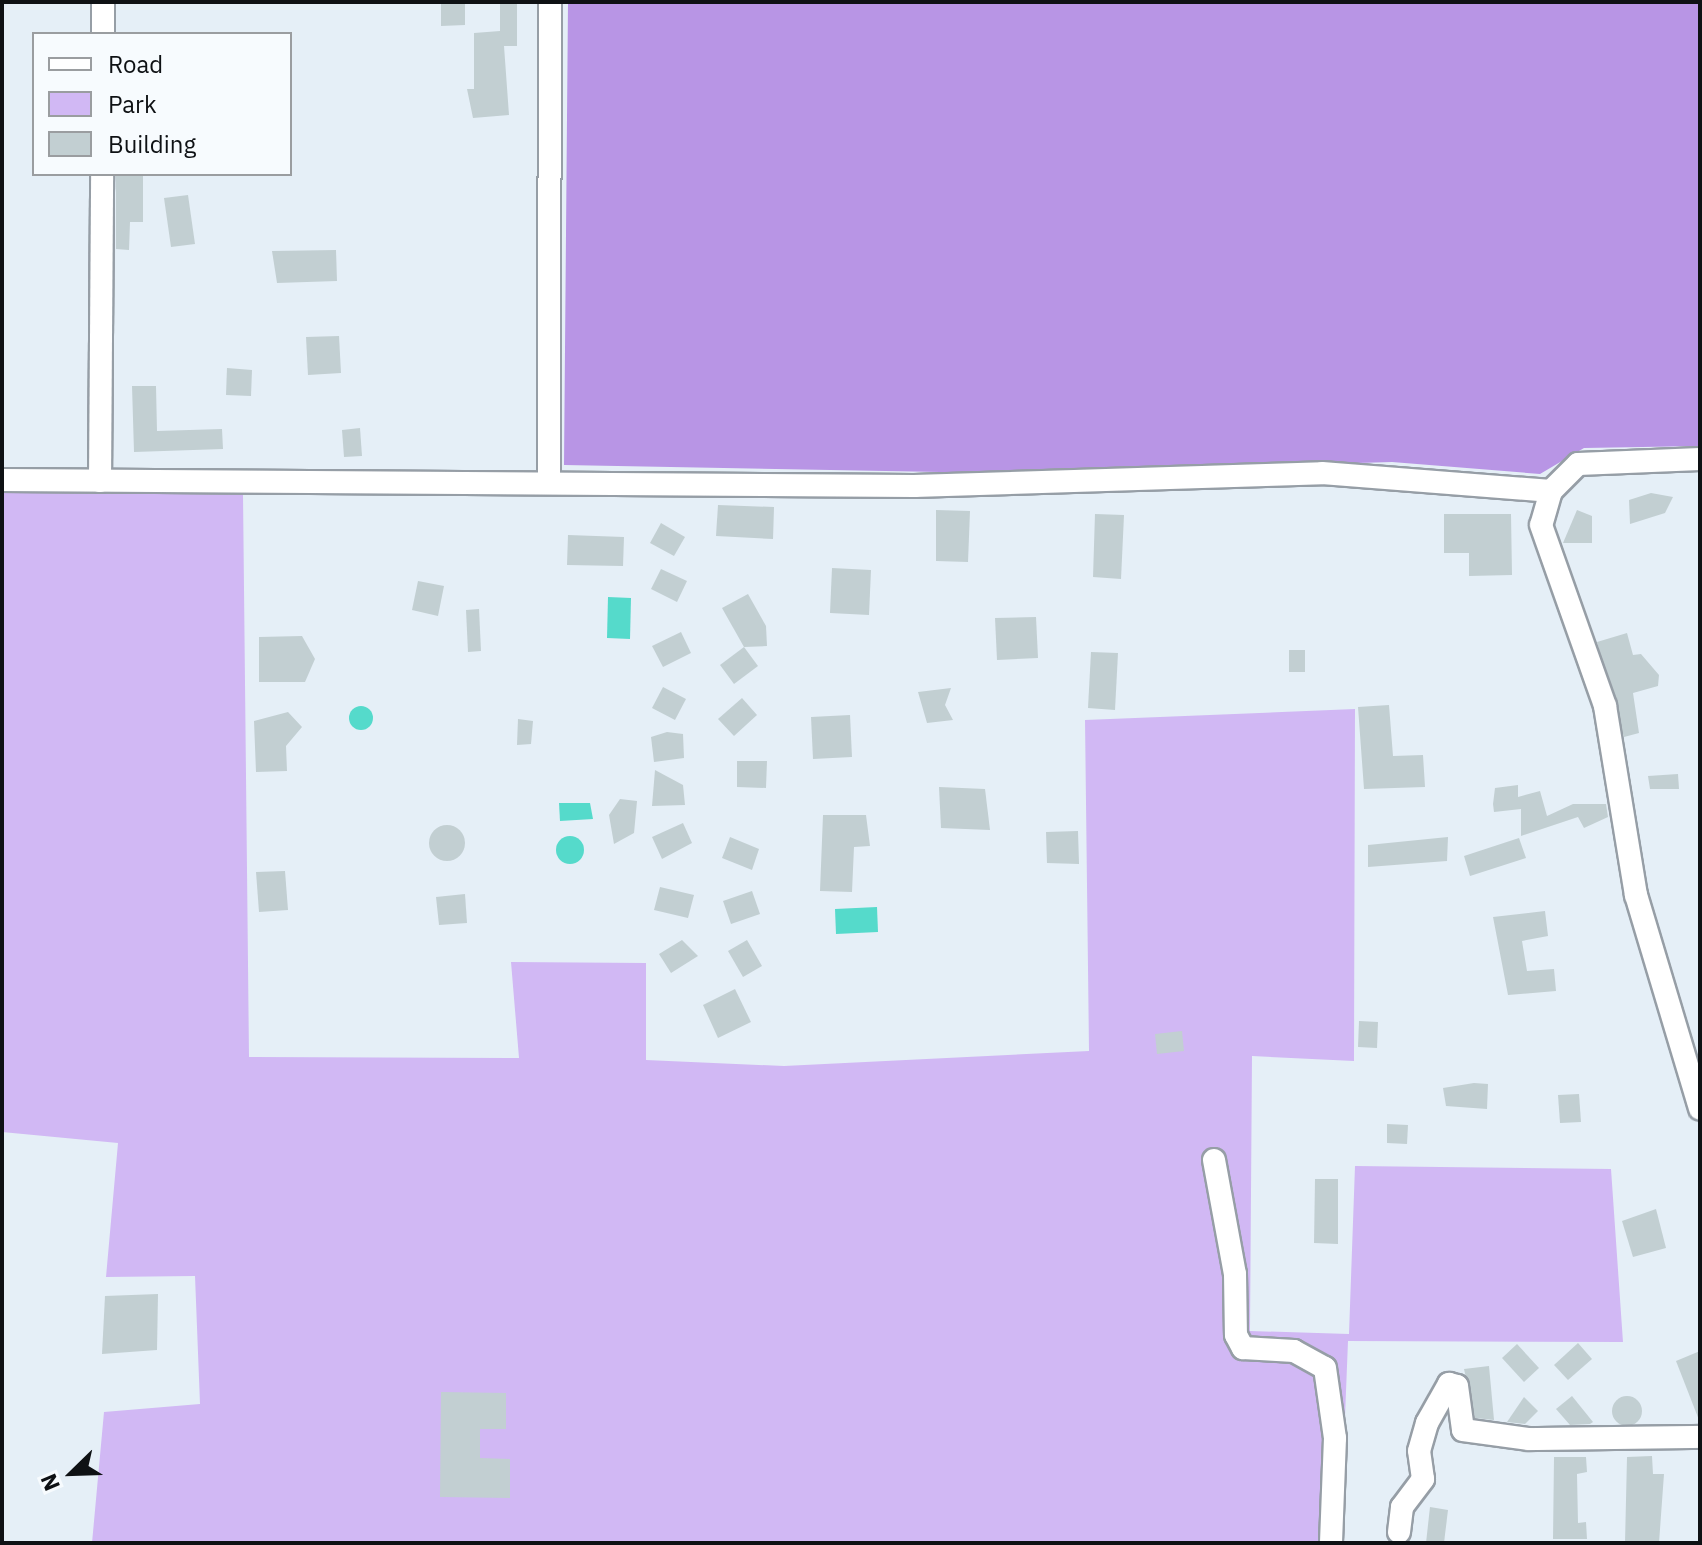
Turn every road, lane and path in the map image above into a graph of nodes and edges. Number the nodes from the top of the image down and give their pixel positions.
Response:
1 (103, 2) edge
2 (550, 2) edge
3 (103, 32) edge
4 (102, 176) edge
5 (1700, 459) edge
6 (2, 480) edge
7 (549, 480) junction
8 (100, 481) junction
9 (1551, 491) junction
10 (1689, 1024) edge
11 (1700, 1109) edge
12 (1214, 1160) dead end
13 (1700, 1437) edge
14 (1399, 1532) dead end
15 (1331, 1543) edge

1 - 3 street
2 - 7 street
4 - 8 street
5 - 9 street
6 - 8 street
7 - 8 street
7 - 9 street
9 - 10 street
10 - 11 street
12 - 15 street
13 - 14 street

